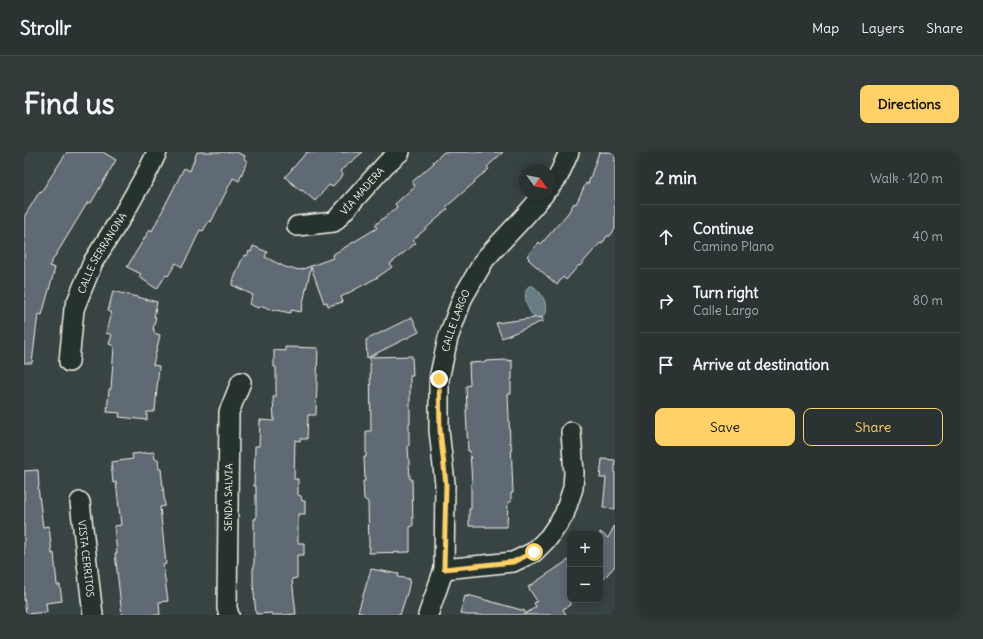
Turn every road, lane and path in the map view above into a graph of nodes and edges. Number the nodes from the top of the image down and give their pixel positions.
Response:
1 (157, 152) edge
2 (400, 152) edge
3 (569, 152) edge
4 (555, 181) edge
5 (539, 200) edge
6 (297, 226) dead end
7 (69, 362) dead end
8 (241, 382) dead end
9 (571, 432) dead end
10 (80, 502) dead end
11 (444, 569) junction
12 (93, 615) edge
13 (229, 615) edge
14 (428, 615) edge

1 - 7 street, CALLE SERRANONA
2 - 6 street, VÍA MADERA
3 - 4 street
5 - 11 street, CALLE LARGO
8 - 13 street, SENDA SALVIA
9 - 11 street
10 - 12 street, VISTA CERRITOS
11 - 14 street, CALLE LARGO

